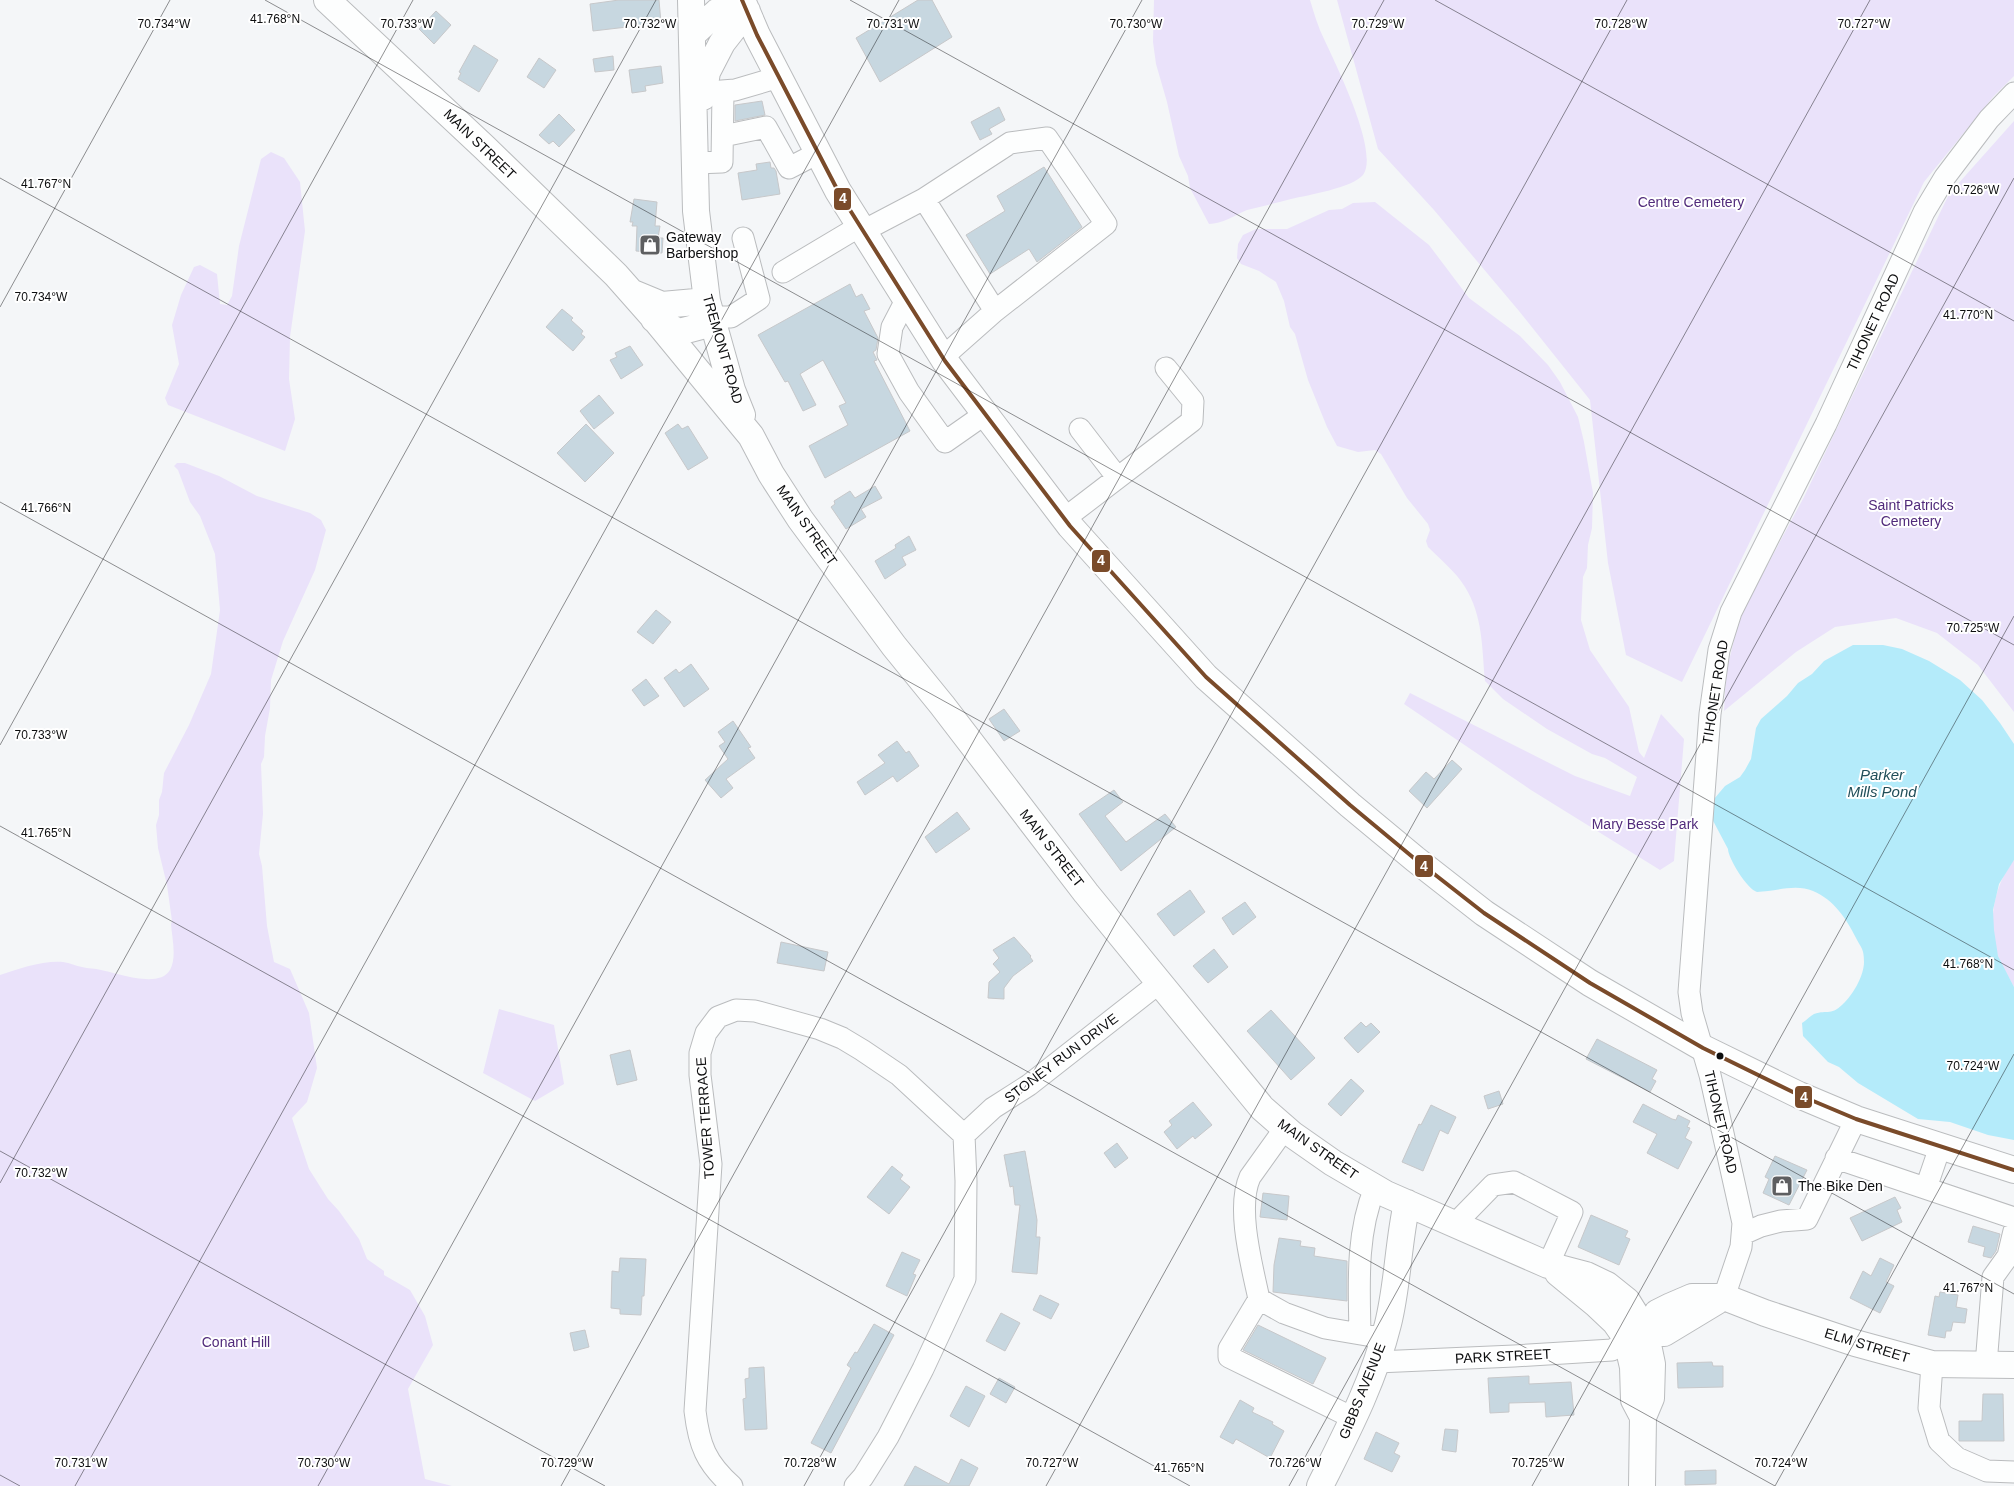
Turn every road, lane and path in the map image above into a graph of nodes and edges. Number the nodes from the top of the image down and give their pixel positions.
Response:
1 (326, 0) edge
2 (691, 0) edge
3 (742, 4) edge
4 (692, 35) junction
5 (779, 77) junction
6 (713, 91) junction
7 (2014, 92) edge
8 (723, 136) junction
9 (695, 151) junction
10 (818, 153) junction
11 (924, 199) junction
12 (861, 228) junction
13 (743, 238) dead end
14 (783, 272) dead end
15 (630, 291) junction
16 (906, 300) junction
17 (995, 311) junction
18 (710, 314) junction
19 (654, 318) junction
20 (942, 357) junction
21 (1166, 368) dead end
22 (985, 414) junction
23 (1080, 429) dead end
24 (751, 436) junction
25 (1117, 477) junction
26 (1064, 519) junction
27 (1159, 983) junction
28 (1702, 1048) junction
29 (1856, 1119) junction
30 (1285, 1128) junction
31 (964, 1135) junction
32 (1940, 1147) junction
33 (1836, 1158) junction
34 (2014, 1170) edge
35 (1375, 1188) junction
36 (1926, 1188) junction
37 (1407, 1203) junction
38 (2014, 1218) edge
39 (1455, 1224) junction
40 (2014, 1231) edge
41 (1743, 1234) junction
42 (1548, 1265) junction
43 (1724, 1297) junction
44 (1259, 1299) junction
45 (1641, 1333) junction
46 (1374, 1344) junction
47 (1932, 1364) junction
48 (1986, 1365) junction
49 (2014, 1365) edge
50 (1353, 1418) junction
51 (2014, 1472) edge
52 (732, 1486) edge
53 (855, 1486) edge
54 (1320, 1486) edge
55 (1642, 1486) edge

1 - 15 main road, MAIN STREET
2 - 4 main road, TREMONT ROAD
3 - 4 main road
3 - 5 main road
3 - 6 main road, TREMONT ROAD
4 - 9 main road, TREMONT ROAD
5 - 6 street
5 - 10 main road
6 - 8 street
6 - 9 main road, TREMONT ROAD
7 - 28 street, TIHONET ROAD
8 - 9 street
8 - 10 street
9 - 18 main road, TREMONT ROAD
10 - 12 main road
11 - 12 street
11 - 17 street
11 - 17 street
12 - 14 street
12 - 16 main road
13 - 18 street
15 - 18 main road, MAIN STREET
15 - 19 main road, MAIN STREET
16 - 20 main road
16 - 22 street
17 - 20 street
18 - 19 main road, MAIN STREET
18 - 24 main road, TREMONT ROAD
19 - 24 main road, MAIN STREET
20 - 22 main road
21 - 25 street
22 - 26 main road
23 - 25 street
24 - 27 main road, MAIN STREET
25 - 26 street
26 - 28 main road
27 - 30 main road, MAIN STREET
27 - 31 street, STONEY RUN DRIVE
28 - 29 main road
28 - 41 street, TIHONET ROAD
29 - 32 main road
29 - 33 street
30 - 35 main road, MAIN STREET
30 - 44 street
31 - 52 street, TOWER TERRACE
31 - 53 street
32 - 34 main road
32 - 36 street
33 - 36 street
33 - 41 street
35 - 37 main road, MAIN STREET
35 - 46 street
36 - 38 street
37 - 39 main road, MAIN STREET
37 - 46 main road, GIBBS AVENUE
39 - 42 main road, MAIN STREET
39 - 42 street
40 - 48 street
41 - 43 street, TIHONET ROAD
42 - 45 main road, MAIN STREET
43 - 45 main road, ELM STREET
43 - 47 main road, ELM STREET
44 - 46 street, PARK STREET
44 - 50 street
45 - 46 street, PARK STREET
45 - 55 main road, MAIN STREET
46 - 50 main road, GIBBS AVENUE
47 - 48 main road, ELM STREET
47 - 51 street
48 - 49 main road, ELM STREET
50 - 54 main road, GIBBS AVENUE

